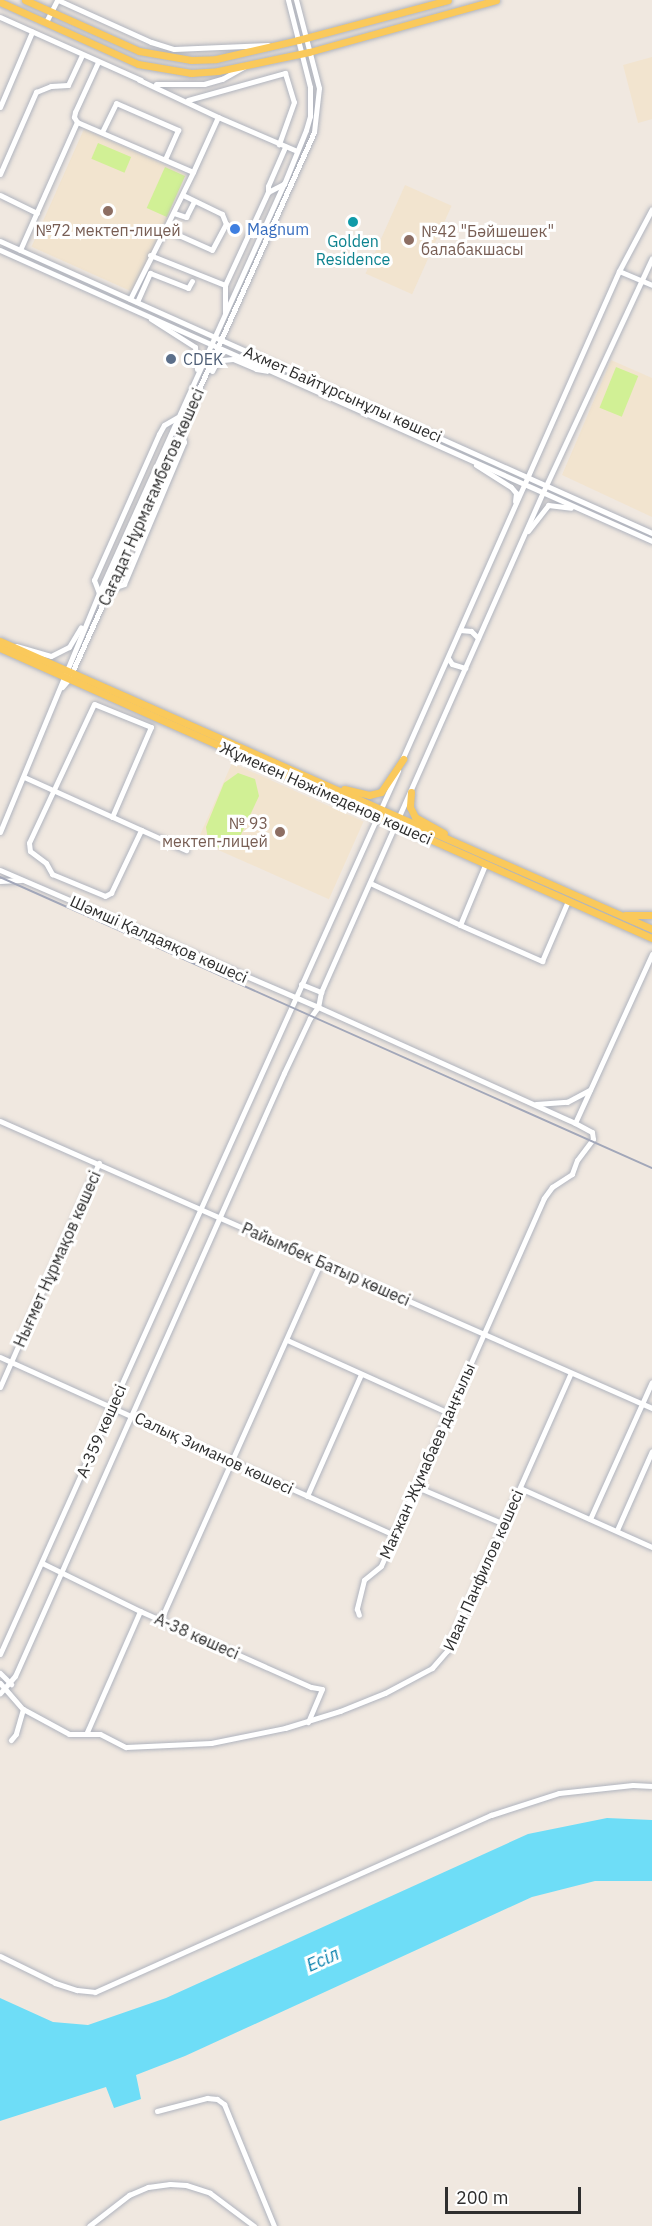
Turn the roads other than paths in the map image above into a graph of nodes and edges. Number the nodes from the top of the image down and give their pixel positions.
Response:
1 (25, 0) edge
2 (57, 0) edge
3 (288, 0) edge
4 (296, 0) edge
5 (448, 0) edge
6 (496, 0) edge
7 (0, 2) edge
8 (51, 12) junction
9 (0, 17) edge
10 (46, 22) junction
11 (32, 32) junction
12 (302, 39) junction
13 (273, 45) junction
14 (309, 52) junction
15 (301, 53) junction
16 (82, 55) junction
17 (98, 62) junction
18 (246, 66) junction
19 (139, 80) junction
20 (191, 85) junction
21 (187, 100) junction
22 (0, 107) edge
23 (218, 117) junction
24 (77, 122) junction
25 (102, 132) junction
26 (282, 146) junction
27 (297, 151) junction
28 (165, 159) junction
29 (193, 172) junction
30 (0, 174) edge
31 (284, 184) junction
32 (268, 192) junction
33 (0, 195) edge
34 (183, 195) junction
35 (194, 201) junction
36 (652, 209) edge
37 (37, 213) junction
38 (174, 213) junction
39 (165, 228) junction
40 (0, 241) edge
41 (0, 250) edge
42 (20, 250) junction
43 (150, 255) junction
44 (652, 258) edge
45 (619, 271) junction
46 (640, 280) junction
47 (192, 281) dead end
48 (225, 285) junction
49 (652, 285) edge
50 (130, 299) junction
51 (137, 302) junction
52 (145, 314) junction
53 (225, 315) junction
54 (214, 336) junction
55 (222, 340) junction
56 (212, 343) junction
57 (219, 347) junction
58 (274, 372) junction
59 (192, 386) junction
60 (195, 401) junction
61 (179, 416) junction
62 (180, 431) junction
63 (471, 460) junction
64 (528, 477) junction
65 (525, 484) junction
66 (546, 485) junction
67 (543, 492) junction
68 (515, 506) junction
69 (584, 511) junction
70 (652, 533) edge
71 (524, 535) junction
72 (652, 541) edge
73 (109, 589) junction
74 (99, 593) junction
75 (94, 605) junction
76 (460, 630) junction
77 (478, 638) junction
78 (2, 644) edge
79 (448, 658) junction
80 (465, 668) junction
81 (68, 674) junction
82 (403, 759) junction
83 (24, 777) junction
84 (330, 787) junction
85 (53, 790) junction
86 (411, 792) junction
87 (379, 813) junction
88 (112, 817) junction
89 (398, 821) junction
90 (141, 830) junction
91 (0, 832) edge
92 (456, 842) junction
93 (186, 850) dead end
94 (485, 865) junction
95 (0, 870) edge
96 (23, 880) junction
97 (0, 881) edge
98 (370, 883) junction
99 (568, 901) junction
100 (619, 915) junction
101 (652, 915) edge
102 (460, 925) junction
103 (652, 929) edge
104 (652, 938) edge
105 (652, 954) edge
106 (301, 984) junction
107 (321, 992) junction
108 (294, 998) junction
109 (318, 1007) junction
110 (591, 1090) junction
111 (533, 1104) junction
112 (0, 1121) edge
113 (575, 1123) junction
114 (99, 1163) junction
115 (201, 1207) junction
116 (221, 1217) junction
117 (321, 1262) junction
118 (482, 1335) junction
119 (287, 1340) junction
120 (0, 1357) edge
121 (11, 1362) junction
122 (571, 1373) junction
123 (361, 1374) junction
124 (652, 1382) edge
125 (0, 1387) edge
126 (642, 1404) junction
127 (112, 1407) junction
128 (652, 1408) edge
129 (449, 1413) junction
130 (132, 1415) junction
131 (652, 1451) edge
132 (231, 1462) junction
133 (417, 1487) junction
134 (520, 1488) junction
135 (307, 1496) junction
136 (590, 1519) junction
137 (504, 1524) junction
138 (617, 1530) junction
139 (395, 1535) junction
140 (652, 1546) edge
141 (42, 1563) junction
142 (62, 1573) junction
143 (140, 1611) junction
144 (359, 1615) dead end
145 (161, 1619) junction
146 (0, 1654) edge
147 (0, 1673) edge
148 (0, 1683) edge
149 (5, 1688) edge
150 (23, 1709) junction
151 (308, 1722) junction
152 (87, 1732) junction
153 (11, 1740) dead end
154 (652, 1786) edge
155 (0, 1956) edge
156 (157, 2111) dead end
157 (89, 2226) edge
158 (254, 2226) edge
159 (274, 2226) edge

1 - 8 main road
2 - 8 street
2 - 13 street
3 - 12 street, Сағадат Нұрмағамбетов көшесі
4 - 12 street, Сағадат Нұрмағамбетов көшесі
5 - 12 main road
6 - 14 main road
7 - 10 main road
8 - 10 street
8 - 13 main road
9 - 11 street
10 - 18 main road
11 - 16 street
11 - 22 street
12 - 13 main road
12 - 14 street, Сағадат Нұрмағамбетов көшесі
12 - 15 street, Сағадат Нұрмағамбетов көшесі
14 - 15 main road
14 - 55 street, Сағадат Нұрмағамбетов көшесі
15 - 18 main road
15 - 27 street, Сағадат Нұрмағамбетов көшесі
16 - 17 street
16 - 30 street
17 - 19 street
17 - 24 street
18 - 20 street
19 - 20 street
19 - 21 street
20 - 21 street
21 - 23 street
21 - 26 street
23 - 26 street
23 - 29 street
24 - 25 street
24 - 37 street
25 - 28 street
25 - 28 street
26 - 27 street
26 - 32 street
27 - 31 street, Сағадат Нұрмағамбетов көшесі
28 - 29 street
29 - 34 street
31 - 32 street
31 - 53 street, Сағадат Нұрмағамбетов көшесі
32 - 48 street
33 - 37 street
34 - 35 street
34 - 38 street
35 - 38 street
35 - 39 street
36 - 45 street, А-359 көшесі
37 - 42 street
38 - 39 street
39 - 43 street
40 - 42 street, Ахмет Байтұрсынұлы көшесі
41 - 52 street, Ахмет Байтұрсынұлы көшесі
42 - 50 street, Ахмет Байтұрсынұлы көшесі
43 - 48 street
43 - 50 street
44 - 46 street
45 - 46 street
45 - 64 street, А-359 көшесі
46 - 49 street
46 - 66 street
47 - 51 street
48 - 53 street
50 - 51 street, Ахмет Байтұрсынұлы көшесі
51 - 54 street, Ахмет Байтұрсынұлы көшесі
52 - 56 street, Ахмет Байтұрсынұлы көшесі
52 - 59 street
53 - 54 street, Сағадат Нұрмағамбетов көшесі
54 - 55 street, Ахмет Байтұрсынұлы көшесі
54 - 56 street, Сағадат Нұрмағамбетов көшесі
55 - 57 street, Сағадат Нұрмағамбетов көшесі
55 - 64 street, Ахмет Байтұрсынұлы көшесі
56 - 57 street, Ахмет Байтұрсынұлы көшесі
56 - 59 street, Сағадат Нұрмағамбетов көшесі
57 - 58 street, Ахмет Байтұрсынұлы көшесі
57 - 60 street, Сағадат Нұрмағамбетов көшесі
58 - 60 street
58 - 63 street, Ахмет Байтұрсынұлы көшесі
59 - 61 street, Сағадат Нұрмағамбетов көшесі
60 - 62 street, Сағадат Нұрмағамбетов көшесі
61 - 74 street, Сағадат Нұрмағамбетов көшесі
61 - 74 street
62 - 73 street, Сағадат Нұрмағамбетов көшесі
62 - 73 street
63 - 65 street, Ахмет Байтұрсынұлы көшесі
63 - 68 street
64 - 65 street, А-359 көшесі
64 - 66 street, Ахмет Байтұрсынұлы көшесі
65 - 67 street, Ахмет Байтұрсынұлы көшесі
65 - 68 street, А-359 көшесі
66 - 67 street
66 - 70 street, Ахмет Байтұрсынұлы көшесі
67 - 69 street, Ахмет Байтұрсынұлы көшесі
67 - 71 street
68 - 76 street, А-359 көшесі
69 - 71 street
69 - 72 street, Ахмет Байтұрсынұлы көшесі
71 - 77 street
73 - 81 street, Сағадат Нұрмағамбетов көшесі
74 - 75 street, Сағадат Нұрмағамбетов көшесі
75 - 78 street
75 - 81 street, Сағадат Нұрмағамбетов көшесі
76 - 77 street
76 - 79 street, А-359 көшесі
77 - 80 street
78 - 81 main road, Жұмекен Нәжімеденов көшесі
79 - 80 street
79 - 82 street, А-359 көшесі
80 - 86 street
81 - 83 street, Сағадат Нұрмағамбетов көшесі
81 - 84 main road, Жұмекен Нәжімеденов көшесі
81 - 87 main road, Жұмекен Нәжімеденов көшесі
82 - 84 main road
82 - 87 street, А-359 көшесі
83 - 85 street
83 - 91 street, Сағадат Нұрмағамбетов көшесі
84 - 87 main road, Жұмекен Нәжімеденов көшесі
85 - 88 street
85 - 88 street
85 - 90 street
86 - 89 street
86 - 92 main road
87 - 89 main road, Жұмекен Нәжімеденов көшесі
87 - 106 street, А-359 көшесі
88 - 90 street
89 - 92 main road, Жұмекен Нәжімеденов көшесі
89 - 94 main road, Жұмекен Нәжімеденов көшесі
89 - 98 street
90 - 93 street
92 - 100 main road, Жұмекен Нәжімеденов көшесі
94 - 99 main road, Жұмекен Нәжімеденов көшесі
94 - 102 street
95 - 96 street, Шәмші Қалдаяқов көшесі
96 - 97 street
96 - 108 street, Шәмші Қалдаяқов көшесі
98 - 102 street
98 - 107 street
99 - 102 street
99 - 104 main road, Жұмекен Нәжімеденов көшесі
100 - 101 main road
100 - 103 main road, Жұмекен Нәжімеденов көшесі
105 - 110 street
106 - 107 street
106 - 108 street, А-359 көшесі
107 - 109 street
108 - 109 street, Шәмші Қалдаяқов көшесі
108 - 115 street, А-359 көшесі
109 - 111 street, Шәмші Қалдаяқов көшесі
109 - 116 street
110 - 111 street
110 - 113 street
111 - 113 street, Шәмші Қалдаяқов көшесі
112 - 114 street, Райымбек Батыр көшесі
113 - 118 street, Мағжан Жұмабаев даңғылы
114 - 115 street, Райымбек Батыр көшесі
114 - 121 street, Нығмет Нұрмақов көшесі
115 - 116 street, Райымбек Батыр көшесі
115 - 127 street, А-359 көшесі
116 - 117 street, Райымбек Батыр көшесі
116 - 130 street
117 - 118 street, Райымбек Батыр көшесі
117 - 119 street
118 - 122 street, Райымбек Батыр көшесі
118 - 129 street, Мағжан Жұмабаев даңғылы
119 - 123 street
119 - 132 street
120 - 121 street, Салық Зиманов көшесі
121 - 125 street, Нығмет Нұрмақов көшесі
121 - 127 street, Салық Зиманов көшесі
122 - 126 street, Райымбек Батыр көшесі
122 - 134 street, Иван Панфилов көшесі
123 - 129 street
123 - 135 street
124 - 126 street
126 - 128 street, Райымбек Батыр көшесі
126 - 136 street
127 - 130 street, Салық Зиманов көшесі
127 - 141 street, А-359 көшесі
129 - 133 street, Мағжан Жұмабаев даңғылы
130 - 132 street, Салық Зиманов көшесі
130 - 142 street
131 - 138 street
132 - 135 street, Салық Зиманов көшесі
132 - 145 street
133 - 137 street
133 - 139 street, Мағжан Жұмабаев даңғылы
134 - 136 street
134 - 137 street, Иван Панфилов көшесі
135 - 139 street, Салық Зиманов көшесі
136 - 138 street
137 - 151 street, Иван Панфилов көшесі
138 - 140 street
139 - 144 street, Мағжан Жұмабаев даңғылы
141 - 142 street, А-38 көшесі
141 - 146 street, А-359 көшесі
142 - 143 street, А-38 көшесі
142 - 149 street
143 - 145 street, А-38 көшесі
143 - 152 street
145 - 151 street, А-38 көшесі
147 - 149 street
148 - 149 street
149 - 150 street
150 - 152 street
150 - 153 street
151 - 152 street, Иван Панфилов көшесі
154 - 155 street
156 - 159 street
157 - 158 street

